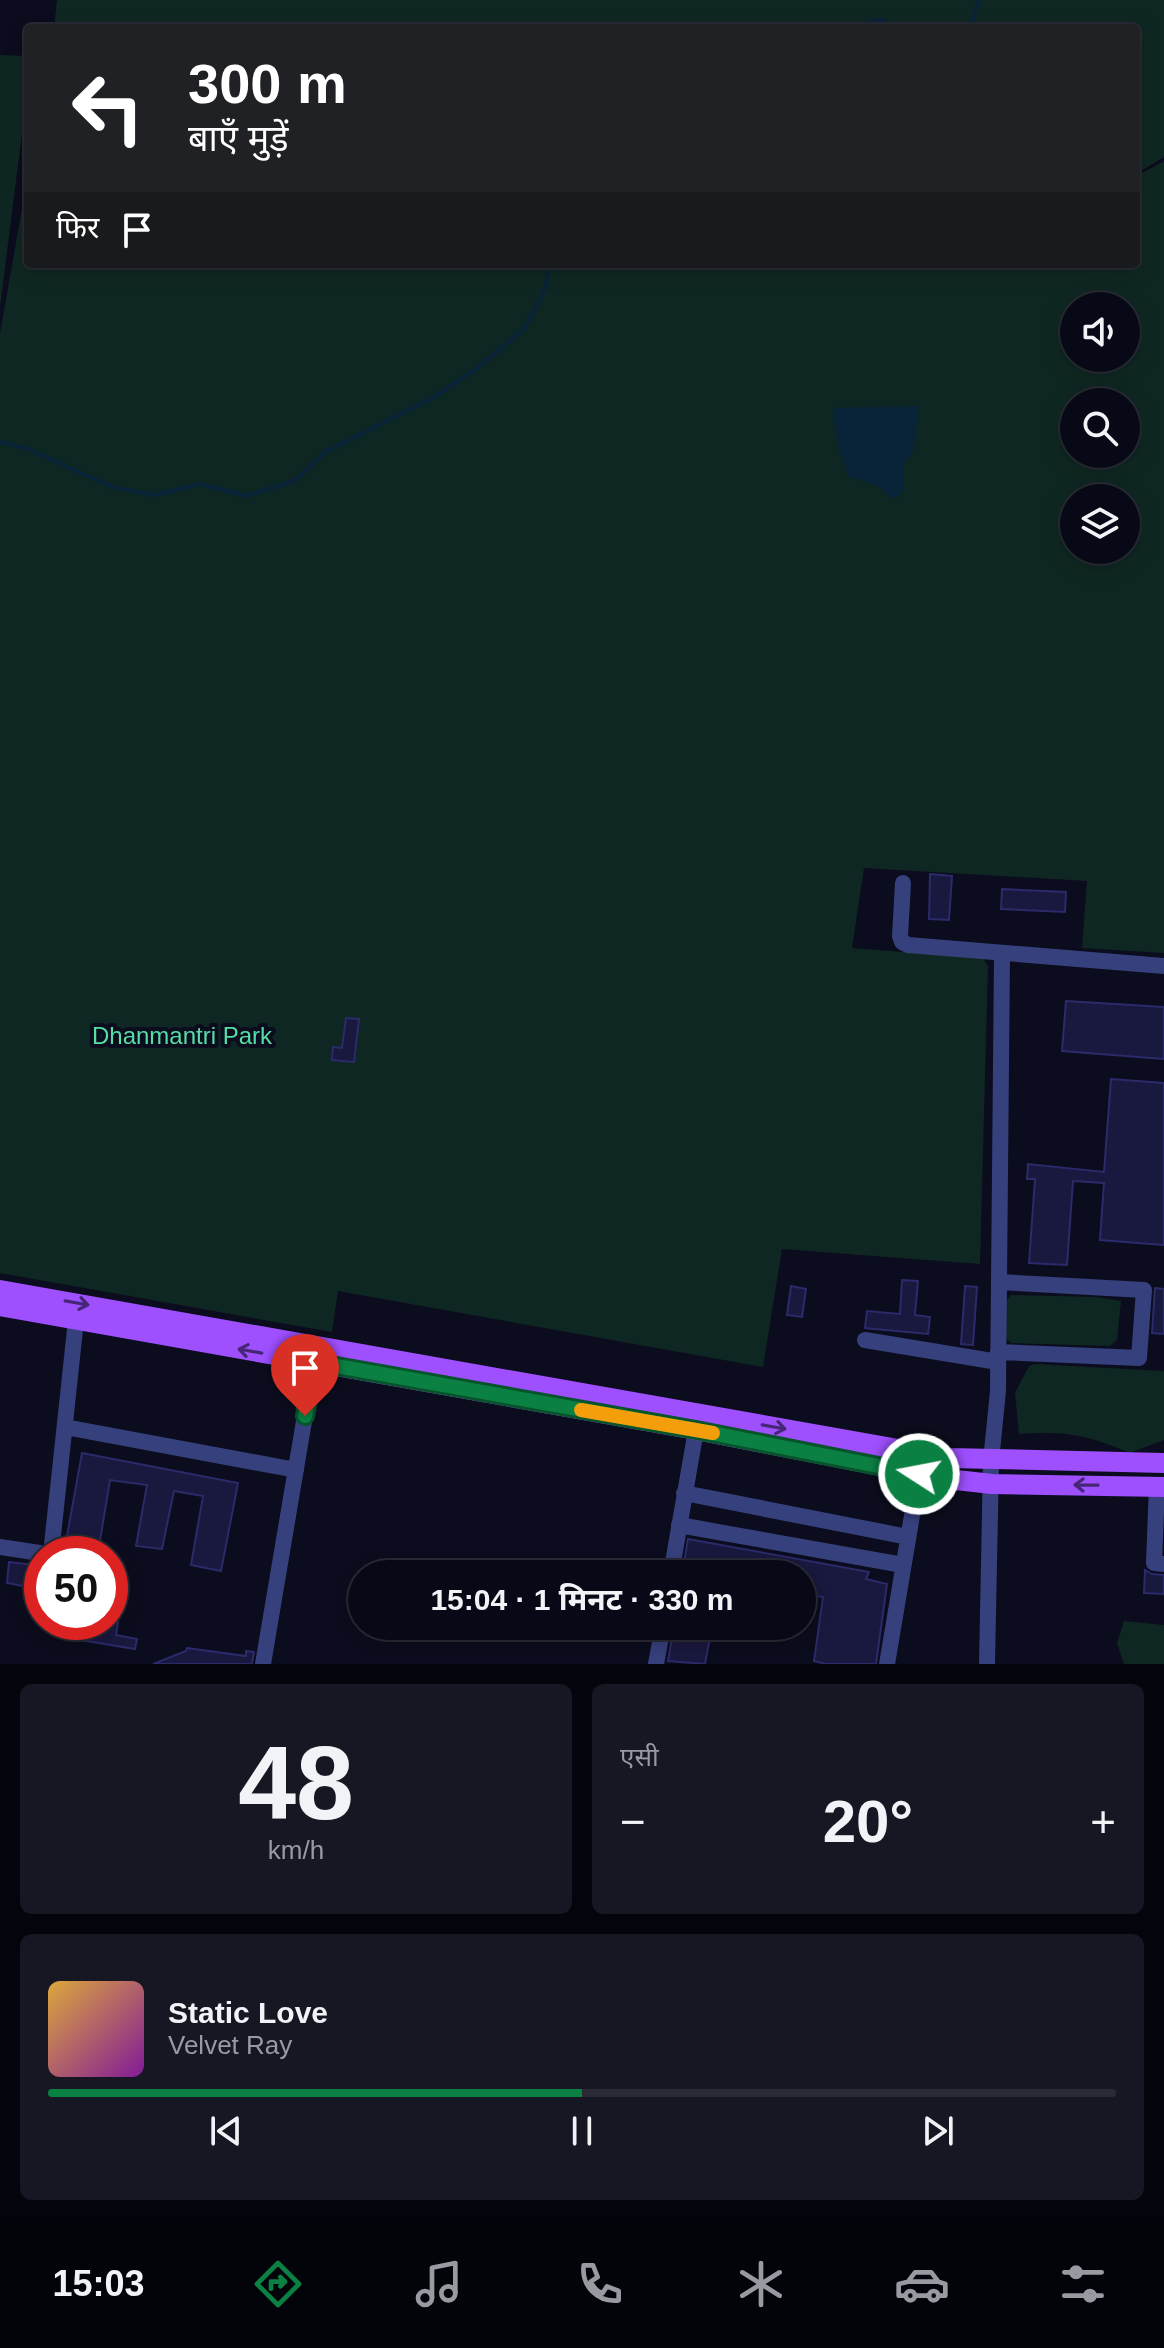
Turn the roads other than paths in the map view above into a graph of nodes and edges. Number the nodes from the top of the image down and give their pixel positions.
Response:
1 (903, 883) dead end
2 (1002, 955) junction
3 (1164, 966) edge
4 (999, 1282) junction
5 (0, 1290) edge
6 (0, 1306) edge
7 (76, 1320) junction
8 (163, 1327) junction
9 (865, 1340) dead end
10 (998, 1357) junction
11 (314, 1362) junction
12 (369, 1364) junction
13 (65, 1427) junction
14 (696, 1430) junction
15 (991, 1461) junction
16 (1164, 1463) edge
17 (296, 1470) junction
18 (919, 1474) junction
19 (992, 1484) junction
20 (1161, 1486) edge
21 (684, 1493) junction
22 (679, 1525) junction
23 (51, 1536) edge
24 (908, 1537) junction
25 (0, 1547) edge
26 (24, 1550) edge
27 (673, 1560) edge
28 (1164, 1564) edge
29 (903, 1565) junction
30 (660, 1640) edge
31 (263, 1664) edge
32 (656, 1664) edge
33 (887, 1664) edge
34 (987, 1664) edge

1 - 2 street
2 - 3 street
2 - 4 street
4 - 10 street
4 - 10 street
5 -> 8 main road
6 - 7 main road
7 - 8 main road
7 - 13 street
11 -> 8 main road
8 - 12 main road
9 - 10 street
10 - 15 street
11 - 12 main road
11 - 17 street
12 - 14 main road
12 -> 15 main road
13 - 17 street
13 - 23 street
14 - 18 main road
14 - 21 street
15 - 16 main road
15 - 19 street
17 - 31 street
18 - 19 main road
18 - 24 street
20 -> 19 main road
19 - 34 street
20 - 28 street
21 - 22 street
21 - 24 street
22 - 27 street
22 - 29 street
24 - 29 street
25 - 26 street
29 - 33 street
30 - 32 street

